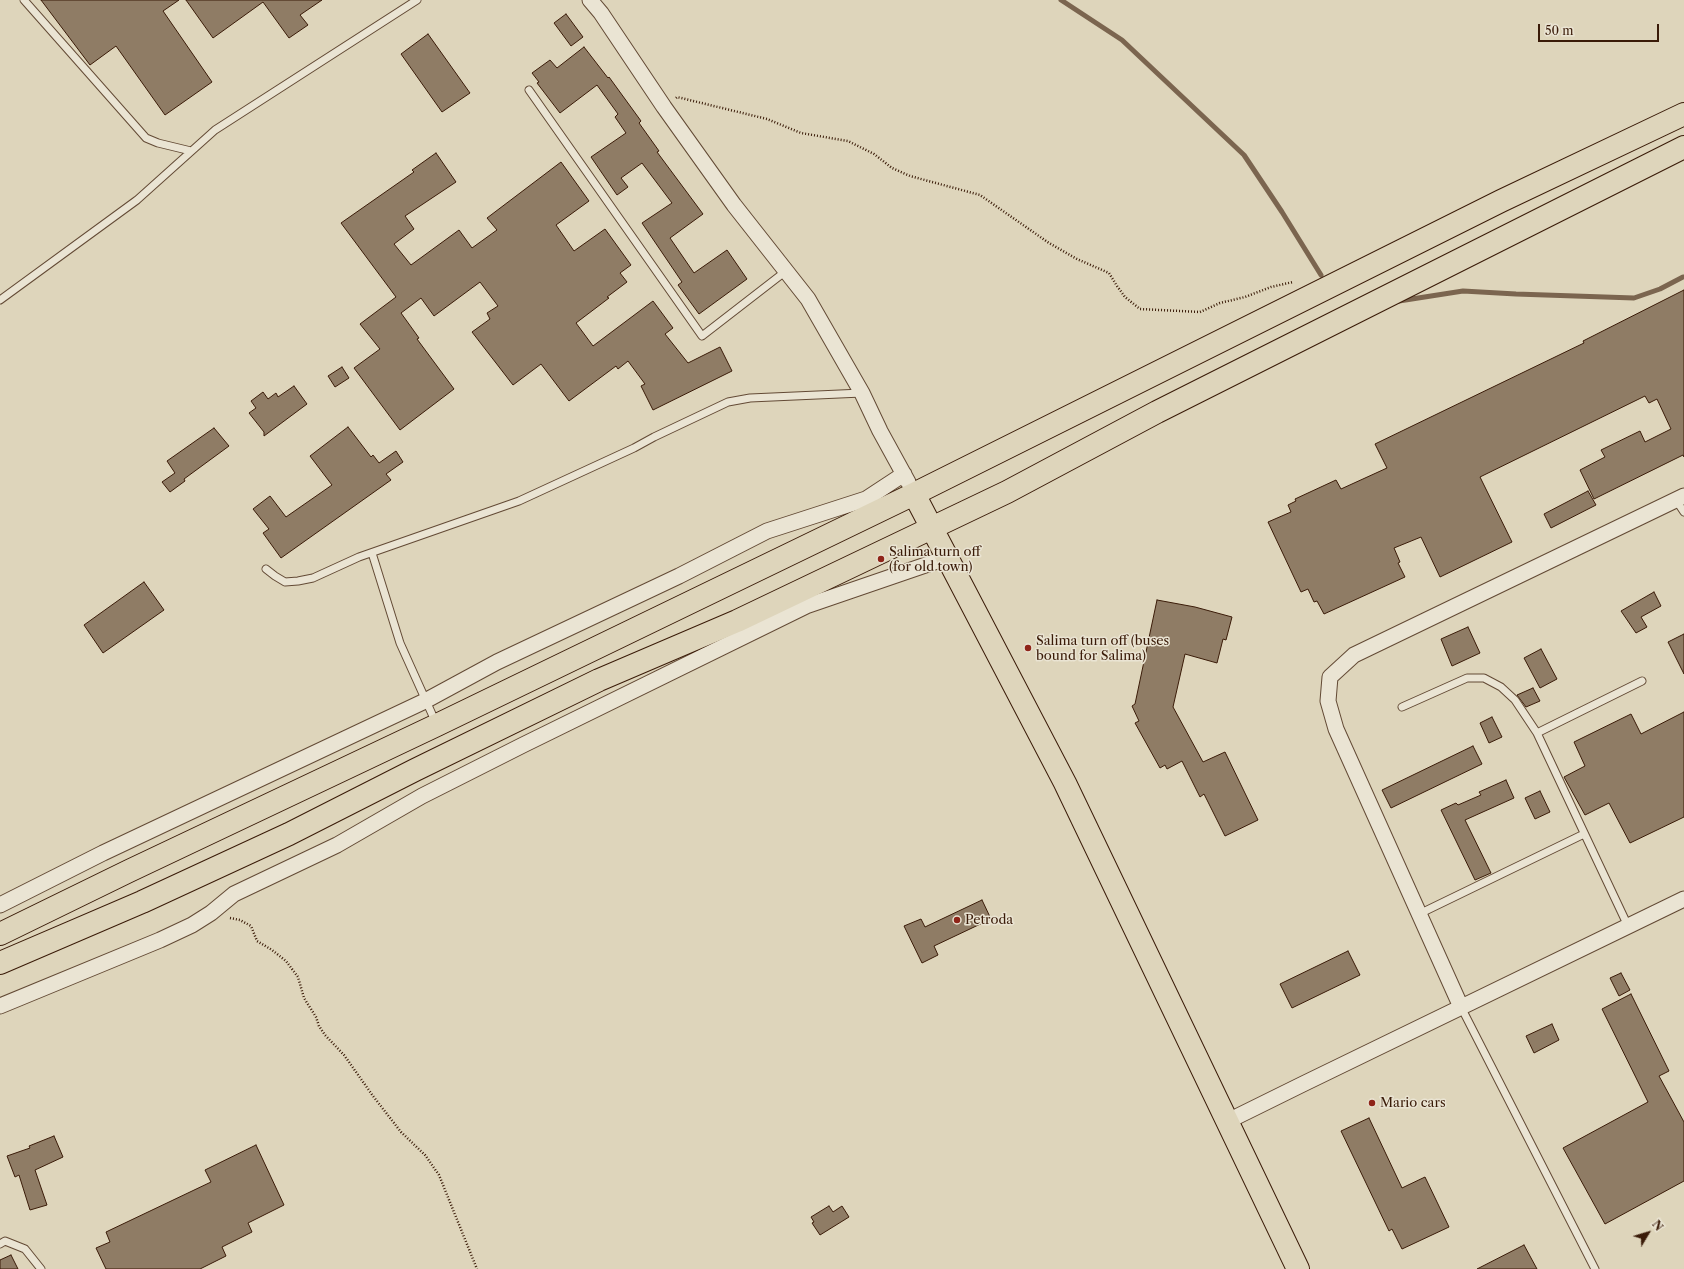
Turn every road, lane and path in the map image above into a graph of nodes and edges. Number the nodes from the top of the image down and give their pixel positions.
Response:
1 (24, 0) edge
2 (417, 0) edge
3 (590, 0) edge
4 (529, 90) dead end
5 (664, 107) junction
6 (1684, 114) edge
7 (1684, 147) edge
8 (191, 151) junction
9 (786, 271) junction
10 (1324, 291) junction
11 (0, 300) edge
12 (862, 393) junction
13 (904, 474) junction
14 (914, 494) junction
15 (1681, 503) edge
16 (931, 528) junction
17 (372, 552) junction
18 (946, 558) junction
19 (266, 569) dead end
20 (1642, 681) dead end
21 (425, 701) junction
22 (1402, 707) dead end
23 (437, 724) junction
24 (1537, 733) junction
25 (1584, 834) junction
26 (1684, 899) edge
27 (0, 906) edge
28 (211, 913) junction
29 (1419, 914) junction
30 (1628, 926) junction
31 (0, 934) edge
32 (0, 963) edge
33 (0, 1006) edge
34 (1461, 1007) junction
35 (1228, 1122) junction
36 (0, 1244) edge
37 (41, 1269) edge
38 (477, 1269) edge
39 (1298, 1269) edge
40 (1595, 1269) edge

1 - 8 lane
2 - 8 lane
3 - 5 street
4 - 9 lane
5 - 9 street
5 - 10 path
6 - 10 highway
7 - 16 highway
8 - 11 lane
9 - 12 street
10 - 14 highway
12 - 13 street
12 - 17 lane
13 - 14 street
13 - 21 street
14 - 16 highway
14 - 23 highway
15 - 29 street
16 - 18 highway
16 - 32 highway
17 - 19 lane
17 - 21 lane
18 - 28 street
18 - 35 highway
20 - 24 lane
21 - 23 lane
21 - 27 street
22 - 24 lane
23 - 31 highway
24 - 25 lane
25 - 29 lane
25 - 30 lane
26 - 30 street
28 - 33 street
28 - 38 path
29 - 34 street
30 - 34 street
34 - 35 street
34 - 40 lane
35 - 39 highway
36 - 37 lane

